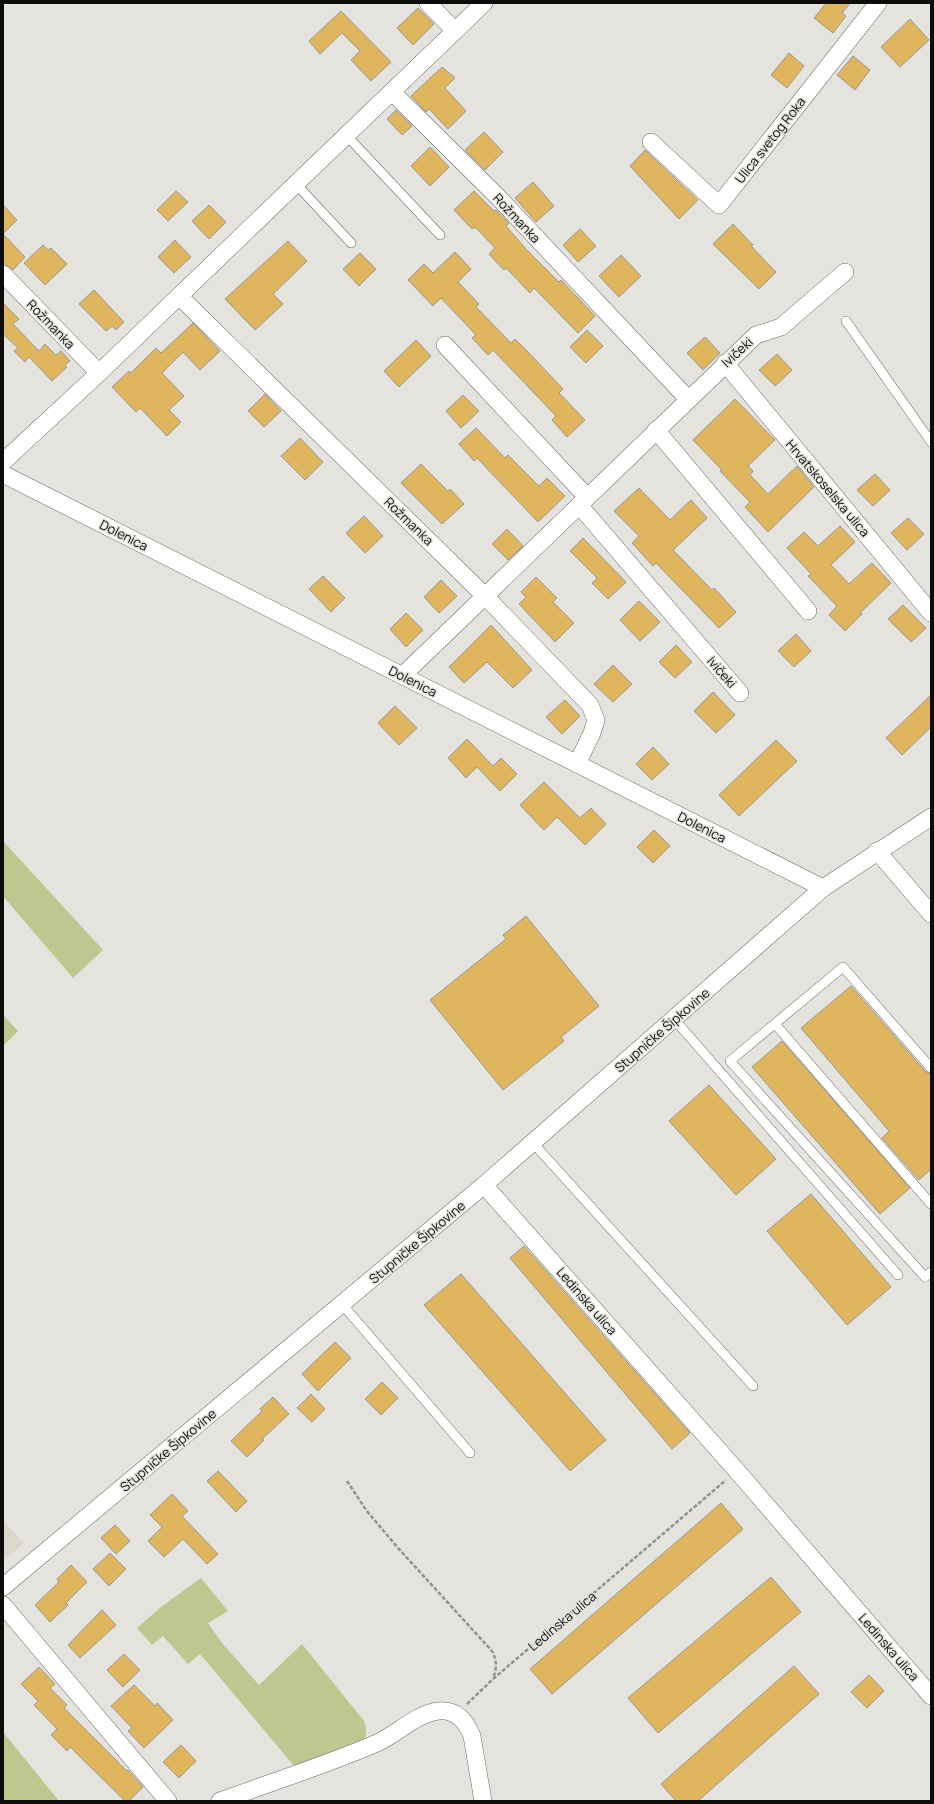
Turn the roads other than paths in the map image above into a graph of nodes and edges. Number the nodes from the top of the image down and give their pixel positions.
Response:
1 (428, 3) edge
2 (484, 3) edge
3 (878, 3) edge
4 (455, 31) junction
5 (392, 92) junction
6 (347, 136) junction
7 (652, 142) dead end
8 (296, 184) junction
9 (440, 235) dead end
10 (352, 243) dead end
11 (845, 272) dead end
12 (3, 274) edge
13 (179, 296) junction
14 (846, 321) dead end
15 (445, 345) dead end
16 (725, 363) junction
17 (99, 373) junction
18 (688, 400) junction
19 (656, 430) junction
20 (931, 442) edge
21 (3, 462) edge
22 (3, 474) edge
23 (583, 501) junction
24 (485, 596) junction
25 (808, 611) dead end
26 (931, 613) edge
27 (402, 675) junction
28 (740, 693) dead end
29 (577, 764) junction
30 (931, 817) edge
31 (877, 851) junction
32 (823, 888) junction
33 (931, 914) edge
34 (674, 1019) junction
35 (775, 1024) junction
36 (931, 1068) edge
37 (533, 1142) junction
38 (484, 1185) junction
39 (931, 1204) edge
40 (931, 1272) edge
41 (898, 1275) dead end
42 (342, 1304) junction
43 (753, 1386) dead end
44 (470, 1453) dead end
45 (3, 1587) edge
46 (3, 1605) edge
47 (931, 1696) edge
48 (168, 1801) edge
49 (220, 1801) edge
50 (483, 1801) edge

1 - 4 street
2 - 4 street
3 - 7 street, Ulica svetog Roka
4 - 5 street
5 - 6 street
5 - 18 street, Rožmanka
6 - 8 street
6 - 9 lane
8 - 10 lane
8 - 13 street
11 - 16 street, Ivičeki
12 - 17 street, Rožmanka
13 - 17 street
13 - 24 street, Rožmanka
14 - 20 lane
15 - 23 street, Ivičeki
16 - 18 street, Ivičeki
16 - 26 street, Hrvatskoselska ulica
17 - 21 street
18 - 19 street, Ivičeki
19 - 23 street, Ivičeki
19 - 25 street
22 - 27 street, Dolenica
23 - 24 street, Ivičeki
23 - 28 street, Ivičeki
24 - 27 street, Ivičeki
24 - 29 street, Rožmanka
27 - 29 street, Dolenica
29 - 32 street, Dolenica
30 - 31 street
31 - 32 street
31 - 33 street
32 - 34 street, Stupničke Šipkovine
34 - 37 street, Stupničke Šipkovine
34 - 41 lane
35 - 36 lane
35 - 39 lane
35 - 40 lane
37 - 38 street, Stupničke Šipkovine
37 - 43 lane
38 - 42 street, Stupničke Šipkovine
38 - 47 street, Ledinska ulica
42 - 44 lane
42 - 45 street, Stupničke Šipkovine
46 - 48 street
49 - 50 street

